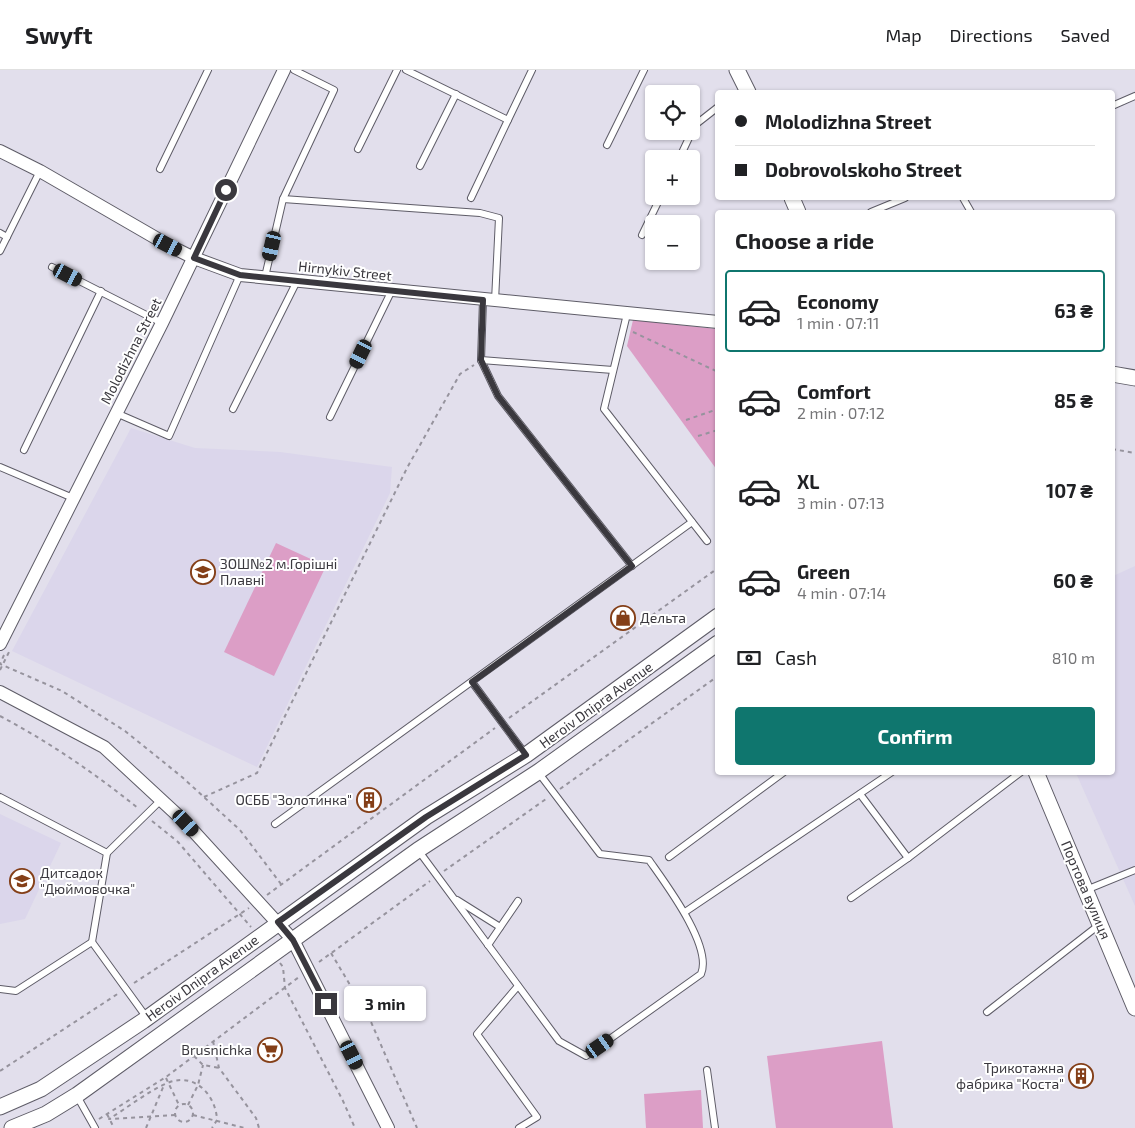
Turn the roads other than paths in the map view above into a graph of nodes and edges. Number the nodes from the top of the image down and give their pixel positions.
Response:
1 (208, 70) edge
2 (284, 70) edge
3 (294, 70) edge
4 (397, 70) edge
5 (406, 70) edge
6 (532, 70) edge
7 (644, 70) edge
8 (737, 70) edge
9 (743, 90) edge
10 (456, 94) junction
11 (1135, 96) edge
12 (1115, 105) edge
13 (715, 110) edge
14 (508, 120) junction
15 (607, 146) dead end
16 (358, 149) dead end
17 (684, 150) edge
18 (0, 151) edge
19 (420, 166) dead end
20 (160, 169) dead end
21 (40, 171) junction
22 (471, 198) dead end
23 (282, 199) junction
24 (900, 200) edge
25 (657, 205) edge
26 (876, 210) edge
27 (0, 233) edge
28 (642, 235) dead end
29 (7, 236) junction
30 (0, 251) edge
31 (194, 258) junction
32 (52, 267) dead end
33 (240, 275) junction
34 (265, 278) junction
35 (297, 281) junction
36 (392, 290) junction
37 (101, 291) junction
38 (489, 300) junction
39 (627, 314) junction
40 (715, 322) edge
41 (162, 323) junction
42 (481, 360) junction
43 (613, 370) junction
44 (1115, 375) edge
45 (1135, 378) edge
46 (233, 409) dead end
47 (116, 413) junction
48 (330, 417) dead end
49 (24, 450) dead end
50 (0, 467) edge
51 (73, 498) junction
52 (692, 522) junction
53 (707, 541) dead end
54 (632, 566) junction
55 (715, 618) edge
56 (0, 644) edge
57 (715, 645) edge
58 (472, 682) junction
59 (0, 692) edge
60 (526, 755) junction
61 (538, 772) junction
62 (780, 775) edge
63 (888, 775) edge
64 (1017, 775) edge
65 (1037, 775) edge
66 (860, 794) junction
67 (0, 797) edge
68 (161, 800) junction
69 (275, 824) dead end
70 (418, 850) junction
71 (106, 853) junction
72 (670, 858) dead end
73 (908, 858) junction
74 (1135, 870) edge
75 (1086, 890) junction
76 (453, 898) junction
77 (851, 898) dead end
78 (518, 901) dead end
79 (686, 912) junction
80 (278, 922) junction
81 (1100, 924) junction
82 (500, 927) junction
83 (293, 940) junction
84 (92, 942) junction
85 (488, 945) junction
86 (518, 986) junction
87 (0, 989) edge
88 (1135, 1008) edge
89 (987, 1012) dead end
90 (147, 1018) junction
91 (707, 1070) dead end
92 (77, 1095) junction
93 (0, 1107) edge
94 (94, 1125) edge
95 (12, 1128) edge
96 (388, 1128) edge
97 (519, 1128) edge
98 (716, 1128) edge

1 - 20 lane
2 - 31 street, Molodizhna Street
3 - 23 lane
4 - 16 lane
5 - 10 lane
6 - 14 lane
7 - 15 lane
8 - 9 street
10 - 14 lane
10 - 19 lane
11 - 12 lane
13 - 17 lane
14 - 22 lane
18 - 21 street, Hirnykiv Street
21 - 29 lane
21 - 31 street, Hirnykiv Street
23 - 34 lane
23 - 38 lane
24 - 26 lane
25 - 28 lane
27 - 29 lane
29 - 30 lane
31 - 33 street, Hirnykiv Street
31 - 41 street, Molodizhna Street
32 - 37 lane
33 - 34 street, Hirnykiv Street
33 - 47 lane
34 - 35 street, Hirnykiv Street
35 - 36 street, Hirnykiv Street
35 - 46 lane
36 - 38 street, Hirnykiv Street
36 - 48 lane
37 - 41 lane
37 - 49 lane
38 - 39 street, Hirnykiv Street
38 - 42 lane
39 - 40 street, Hirnykiv Street
39 - 43 lane
41 - 47 street, Molodizhna Street
42 - 43 lane
42 - 54 lane
43 - 52 lane
44 - 45 street
47 - 51 street, Molodizhna Street
50 - 51 lane
51 - 56 street, Molodizhna Street
52 - 53 lane
52 - 54 lane
54 - 58 lane
55 - 60 street, Heroiv Dnipra Avenue
57 - 61 street, Heroiv Dnipra Avenue
58 - 60 lane
58 - 69 lane
59 - 68 street
60 - 80 street, Heroiv Dnipra Avenue
61 - 70 street, Heroiv Dnipra Avenue
61 - 79 lane
62 - 72 lane
63 - 66 lane
64 - 73 lane
65 - 75 street, Портова вулиця
66 - 73 lane
66 - 79 lane
67 - 71 lane
68 - 71 lane
68 - 80 street
70 - 76 lane
70 - 83 street, Heroiv Dnipra Avenue
71 - 84 lane
73 - 77 lane
74 - 75 lane
75 - 81 street, Портова вулиця
76 - 82 lane
76 - 85 lane
78 - 82 lane
79 - 86 lane
80 - 83 street
80 - 90 street, Heroiv Dnipra Avenue
81 - 88 street, Портова вулиця
81 - 89 lane
82 - 85 lane
83 - 92 street, Heroiv Dnipra Avenue
83 - 96 street
84 - 87 lane
84 - 90 lane
85 - 86 lane
86 - 97 lane
90 - 93 street, Heroiv Dnipra Avenue
91 - 98 lane
92 - 94 lane
92 - 95 street, Heroiv Dnipra Avenue

